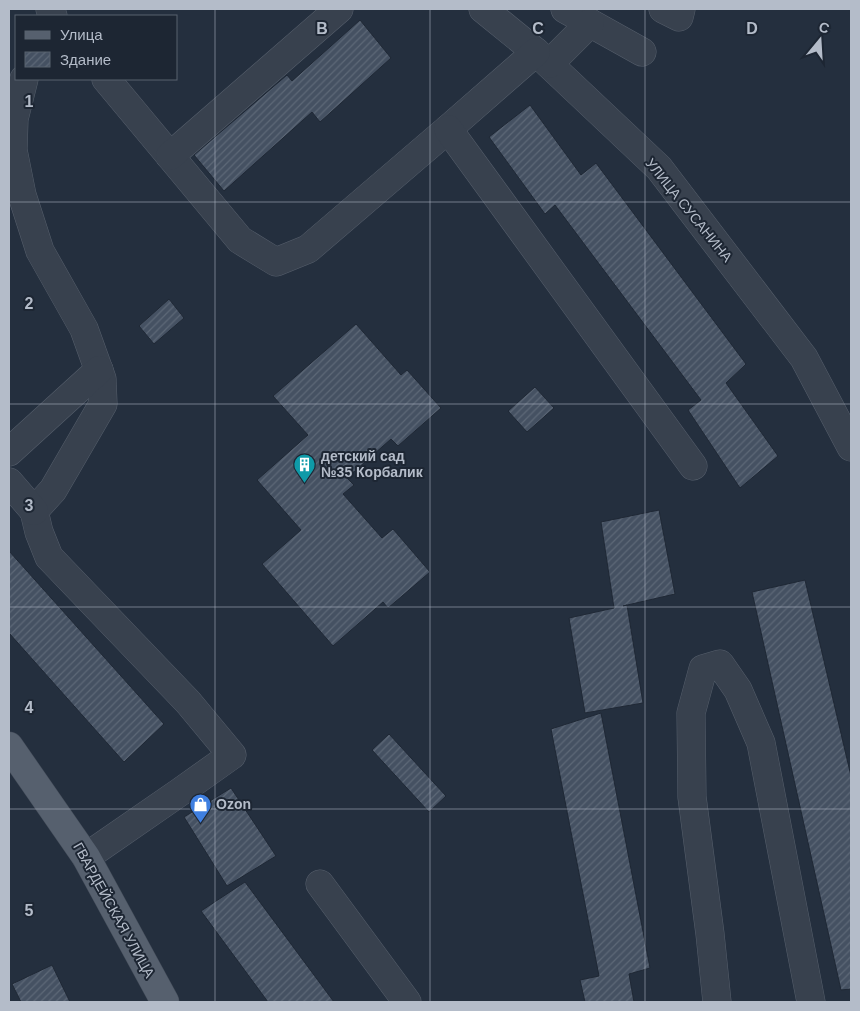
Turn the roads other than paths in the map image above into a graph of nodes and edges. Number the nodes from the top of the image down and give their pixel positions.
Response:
1 (339, 9) edge
2 (483, 9) edge
3 (565, 9) edge
4 (663, 9) edge
5 (681, 9) edge
6 (590, 23) junction
7 (642, 52) dead end
8 (543, 58) junction
9 (24, 80) edge
10 (107, 80) edge
11 (13, 110) edge
12 (448, 130) junction
13 (170, 156) junction
14 (99, 370) junction
15 (851, 447) edge
16 (9, 452) edge
17 (693, 466) dead end
18 (9, 482) edge
19 (34, 511) junction
20 (9, 746) edge
21 (86, 857) junction
22 (320, 884) dead end
23 (165, 1002) edge
24 (407, 1002) edge
25 (717, 1002) edge
26 (812, 1002) edge

1 - 13 street
2 - 8 street, УЛИЦА СУСАНИНА
3 - 6 street
4 - 5 street
6 - 7 street
6 - 8 street
8 - 12 street
8 - 15 street, УЛИЦА СУСАНИНА
9 - 11 street
10 - 13 street
11 - 14 street
12 - 13 street
12 - 17 street
14 - 16 street
14 - 19 street
18 - 19 street
19 - 21 street
20 - 21 main road, ГВАРДЕЙСКАЯ УЛИЦА
21 - 23 main road, ГВАРДЕЙСКАЯ УЛИЦА
22 - 24 street
25 - 26 street

